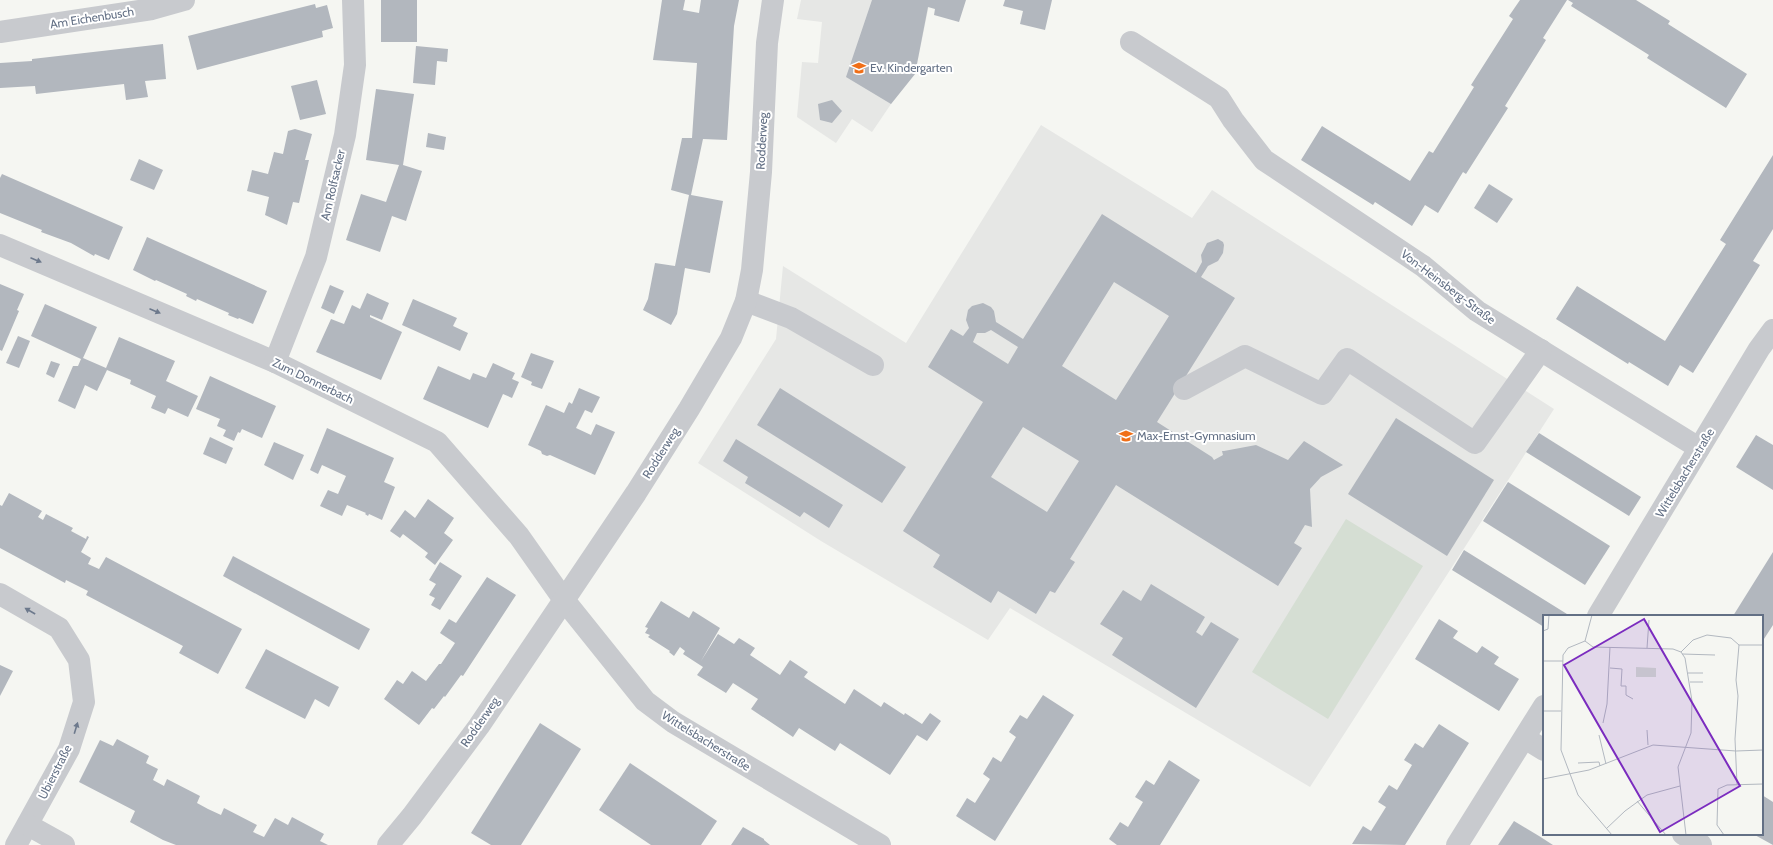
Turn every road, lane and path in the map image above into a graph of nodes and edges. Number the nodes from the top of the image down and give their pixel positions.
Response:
1 (184, 0) edge
2 (353, 0) edge
3 (772, 0) edge
4 (0, 32) edge
5 (1131, 42) dead end
6 (0, 245) edge
7 (746, 301) junction
8 (1773, 330) edge
9 (1541, 350) junction
10 (275, 362) junction
11 (873, 365) dead end
12 (1184, 389) dead end
13 (1699, 448) junction
14 (0, 594) edge
15 (564, 600) junction
16 (1599, 615) edge
17 (1543, 708) edge
18 (1525, 738) junction
19 (1543, 749) edge
20 (28, 825) junction
21 (1685, 835) edge
22 (16, 845) edge
23 (64, 845) edge
24 (388, 845) edge
25 (880, 845) edge
26 (1457, 845) edge
27 (1702, 845) edge

1 - 4 street, Am Eichenbusch
2 - 10 street, Am Rolfsacker
3 - 7 street, Rodderweg
5 - 9 street, Von-Heinsberg-Straße
6 -> 10 street, Zum Donnerbach
7 - 11 street
7 - 15 street, Rodderweg
8 - 13 street, Wittelsbacherstraße
9 - 12 street
9 - 13 street, Von-Heinsberg-Straße
10 - 15 street, Zum Donnerbach
13 - 16 street, Wittelsbacherstraße
20 -> 14 street, Ubierstraße
15 - 24 street, Rodderweg
15 - 25 street, Wittelsbacherstraße
17 - 18 street
18 - 19 street
18 - 26 street
20 - 22 street, Ubierstraße
20 - 23 street
21 - 27 street

